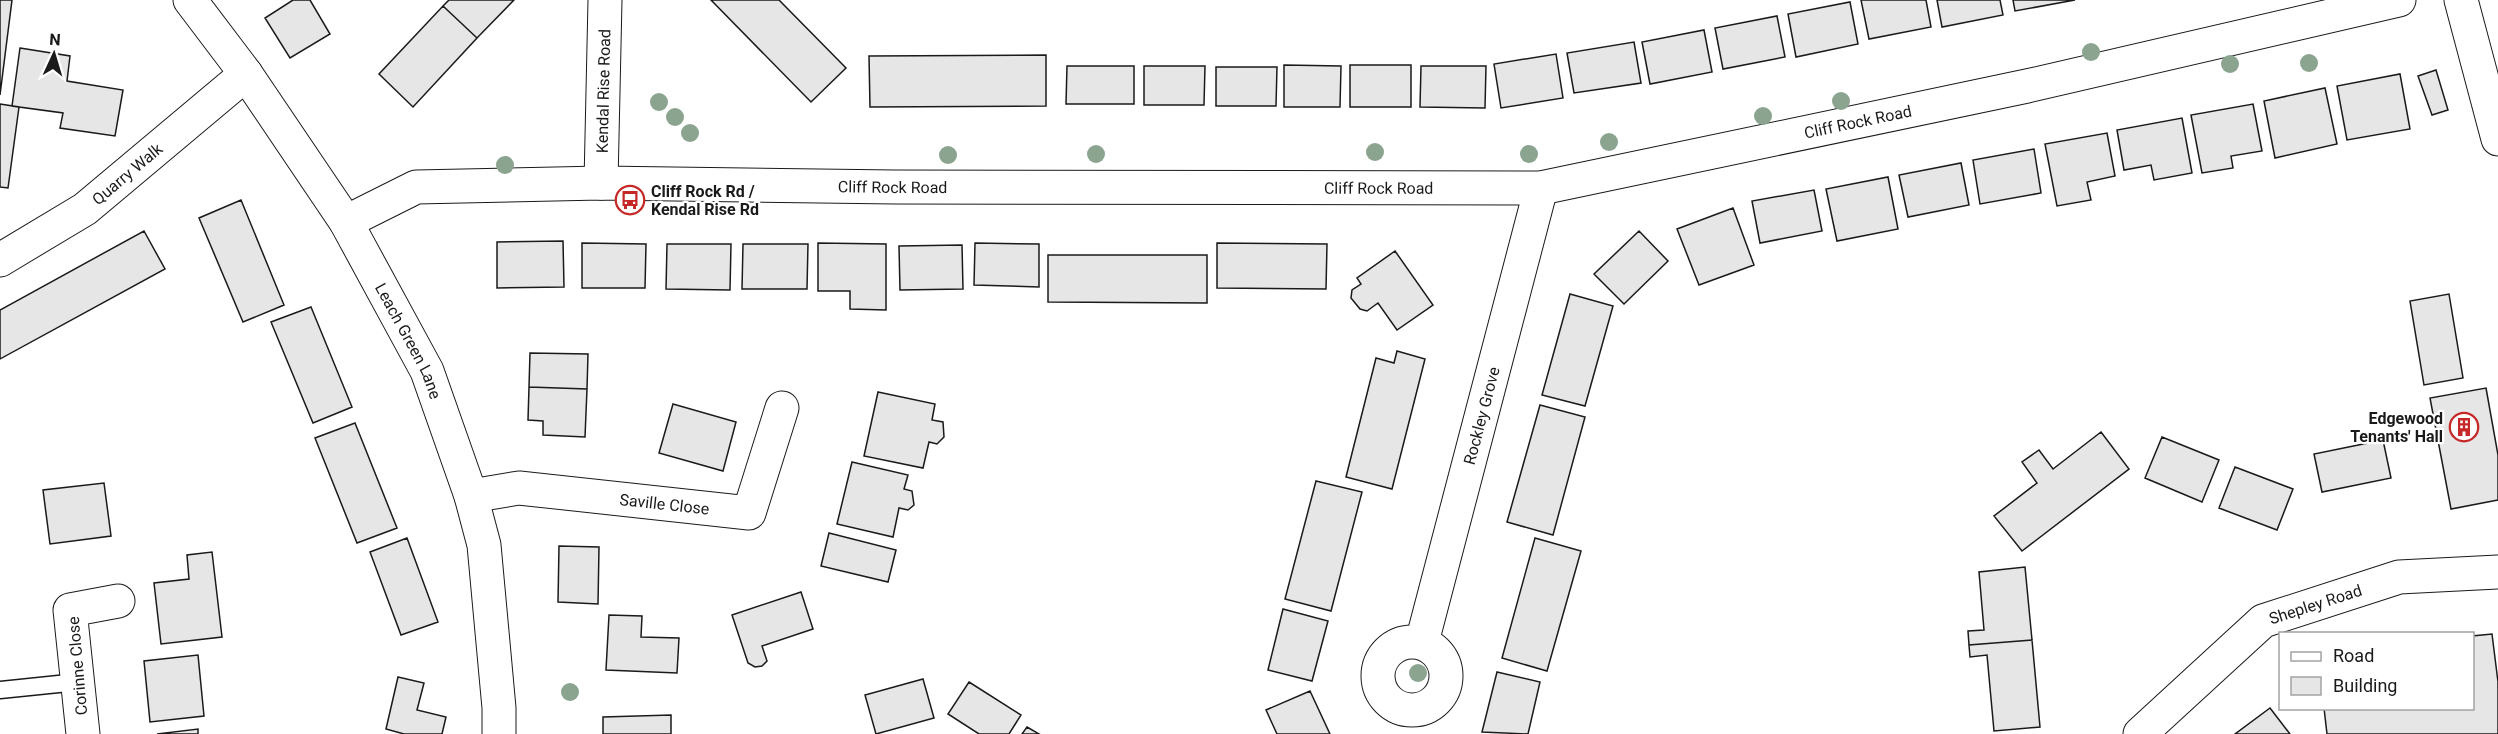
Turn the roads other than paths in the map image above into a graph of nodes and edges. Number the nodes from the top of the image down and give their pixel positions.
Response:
1 (190, 0) edge
2 (605, 0) edge
3 (2399, 0) edge
4 (2461, 0) edge
5 (246, 75) junction
6 (2498, 140) edge
7 (601, 183) junction
8 (1541, 188) junction
9 (346, 222) junction
10 (0, 260) edge
11 (782, 408) dead end
12 (471, 496) junction
13 (2498, 572) edge
14 (118, 601) dead end
15 (1422, 642) dead end
16 (78, 682) junction
17 (0, 690) edge
18 (83, 734) edge
19 (499, 734) edge
20 (2140, 734) edge

1 - 5 street, Leach Green Lane
2 - 7 street, Kendal Rise Road
3 - 8 street, Cliff Rock Road
4 - 6 street
5 - 9 street, Leach Green Lane
5 - 10 street, Quarry Walk
7 - 8 street, Cliff Rock Road
7 - 9 street, Cliff Rock Road
8 - 15 street, Rockley Grove
9 - 12 street, Leach Green Lane
11 - 12 street, Saville Close
12 - 19 street, Leach Green Lane
13 - 20 street, Shepley Road
14 - 16 street, Corinne Close
16 - 17 lane
16 - 18 street, Corinne Close

